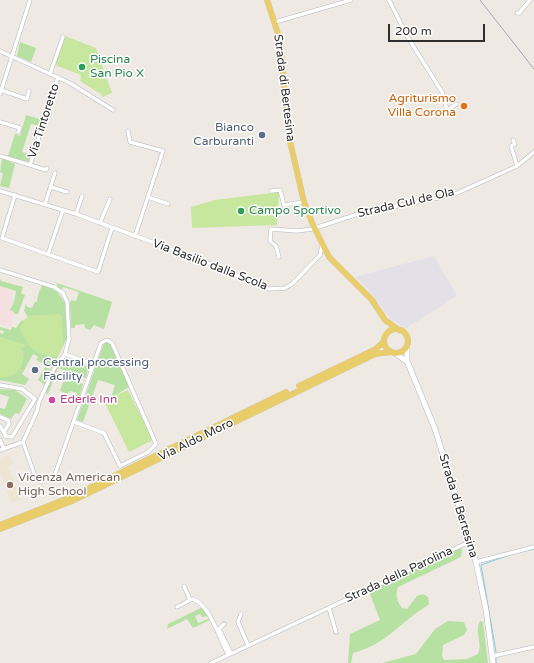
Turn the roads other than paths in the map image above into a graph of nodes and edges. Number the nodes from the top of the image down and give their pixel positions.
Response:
1 (30, 0) edge
2 (267, 0) edge
3 (350, 0) edge
4 (389, 0) edge
5 (530, 0) edge
6 (517, 13) dead end
7 (275, 22) junction
8 (64, 37) dead end
9 (0, 51) edge
10 (12, 57) junction
11 (50, 74) junction
12 (58, 77) junction
13 (30, 91) dead end
14 (1, 92) edge
15 (456, 104) dead end
16 (113, 110) dead end
17 (0, 122) edge
18 (128, 131) dead end
19 (18, 132) dead end
20 (513, 140) dead end
21 (534, 152) edge
22 (0, 156) edge
23 (30, 165) junction
24 (516, 166) junction
25 (47, 168) dead end
26 (55, 173) dead end
27 (51, 187) junction
28 (0, 191) edge
29 (271, 191) dead end
30 (67, 192) dead end
31 (15, 195) junction
32 (82, 196) dead end
33 (148, 198) junction
34 (110, 199) dead end
35 (304, 202) junction
36 (45, 204) junction
37 (168, 204) dead end
38 (64, 210) junction
39 (76, 214) junction
40 (100, 224) junction
41 (112, 228) junction
42 (316, 228) junction
43 (135, 236) junction
44 (326, 251) junction
45 (48, 254) junction
46 (320, 255) junction
47 (279, 257) dead end
48 (0, 270) edge
49 (385, 320) junction
50 (399, 330) junction
51 (385, 338) junction
52 (407, 346) junction
53 (393, 352) junction
54 (65, 354) junction
55 (407, 361) junction
56 (94, 365) junction
57 (0, 385) edge
58 (35, 399) junction
59 (39, 402) junction
60 (0, 417) edge
61 (74, 422) junction
62 (0, 426) edge
63 (5, 436) junction
64 (0, 440) edge
65 (22, 442) junction
66 (2, 450) edge
67 (0, 525) edge
68 (0, 529) edge
69 (469, 542) junction
70 (534, 546) edge
71 (476, 562) junction
72 (184, 586) dead end
73 (190, 600) junction
74 (177, 608) dead end
75 (329, 608) junction
76 (241, 614) dead end
77 (224, 624) dead end
78 (336, 632) dead end
79 (248, 645) junction
80 (534, 647) edge
81 (230, 654) junction
82 (493, 656) junction
83 (211, 663) edge
84 (493, 663) edge

1 - 10 street
2 - 7 main road, Strada di Bertesina
3 - 7 street, Strada di Bertesina
4 - 15 street
5 - 6 street
7 - 35 main road, Strada di Bertesina
8 - 11 street
9 - 10 street
10 - 11 street
10 - 14 street
11 - 12 street
12 - 16 street
12 - 23 street, Via Tintoretto
13 - 14 street
17 - 19 street
18 - 33 street
20 - 24 street
21 - 24 street, Strada Cul de Ola
22 - 23 street, Via Tintoretto
23 - 25 street, Via Tintoretto
24 - 42 street, Strada Cul de Ola
26 - 27 street
27 - 30 street
27 - 36 street
28 - 31 street, Via Basilio dalla Scola
29 - 35 street
31 - 36 street, Via Basilio dalla Scola
31 - 45 street
32 - 39 street
33 - 37 street
33 - 43 street
34 - 40 street
35 - 42 main road, Strada di Bertesina
36 - 38 street, Via Basilio dalla Scola
38 - 39 street, Via Basilio dalla Scola
38 - 45 street
39 - 40 street, Via Basilio dalla Scola
40 - 41 street, Via Basilio dalla Scola
41 - 43 street, Via Basilio dalla Scola
41 - 45 street
42 - 44 main road, Strada di Bertesina
42 - 44 main road, Strada di Bertesina
42 - 47 street
43 - 46 street, Via Basilio dalla Scola
44 - 46 street
44 - 46 street, Via Basilio dalla Scola
44 - 49 main road, Strada di Bertesina
48 - 54 street
49 - 50 main road, Strada di Bertesina
49 - 51 main road, Strada di Bertesina
50 - 51 main road
50 - 52 main road, Strada di Bertesina
51 - 53 main road, Strada di Bertesina
51 - 67 main road, Via Aldo Moro
52 - 53 main road
52 - 55 street, Strada di Bertesina
53 - 55 street, Strada di Bertesina
53 - 68 main road, Via Aldo Moro
54 - 56 street
54 - 59 street
55 - 69 street, Strada di Bertesina
56 - 61 street
56 - 61 street
57 - 58 street
58 - 59 street
58 - 63 street
59 - 65 street
60 - 63 street
61 - 65 street
62 - 63 street
64 - 66 street
65 - 66 street
69 - 71 street, Strada di Bertesina
69 - 75 street, Strada della Parolina
70 - 71 street
71 - 82 street, Strada di Bertesina
72 - 73 street
73 - 74 street
73 - 81 street
75 - 78 street
75 - 79 street, Strada della Parolina
76 - 79 street
77 - 81 street
79 - 81 street, Strada della Parolina
80 - 82 street
81 - 83 street, Strada della Parolina
82 - 84 street, Strada di Bertesina

